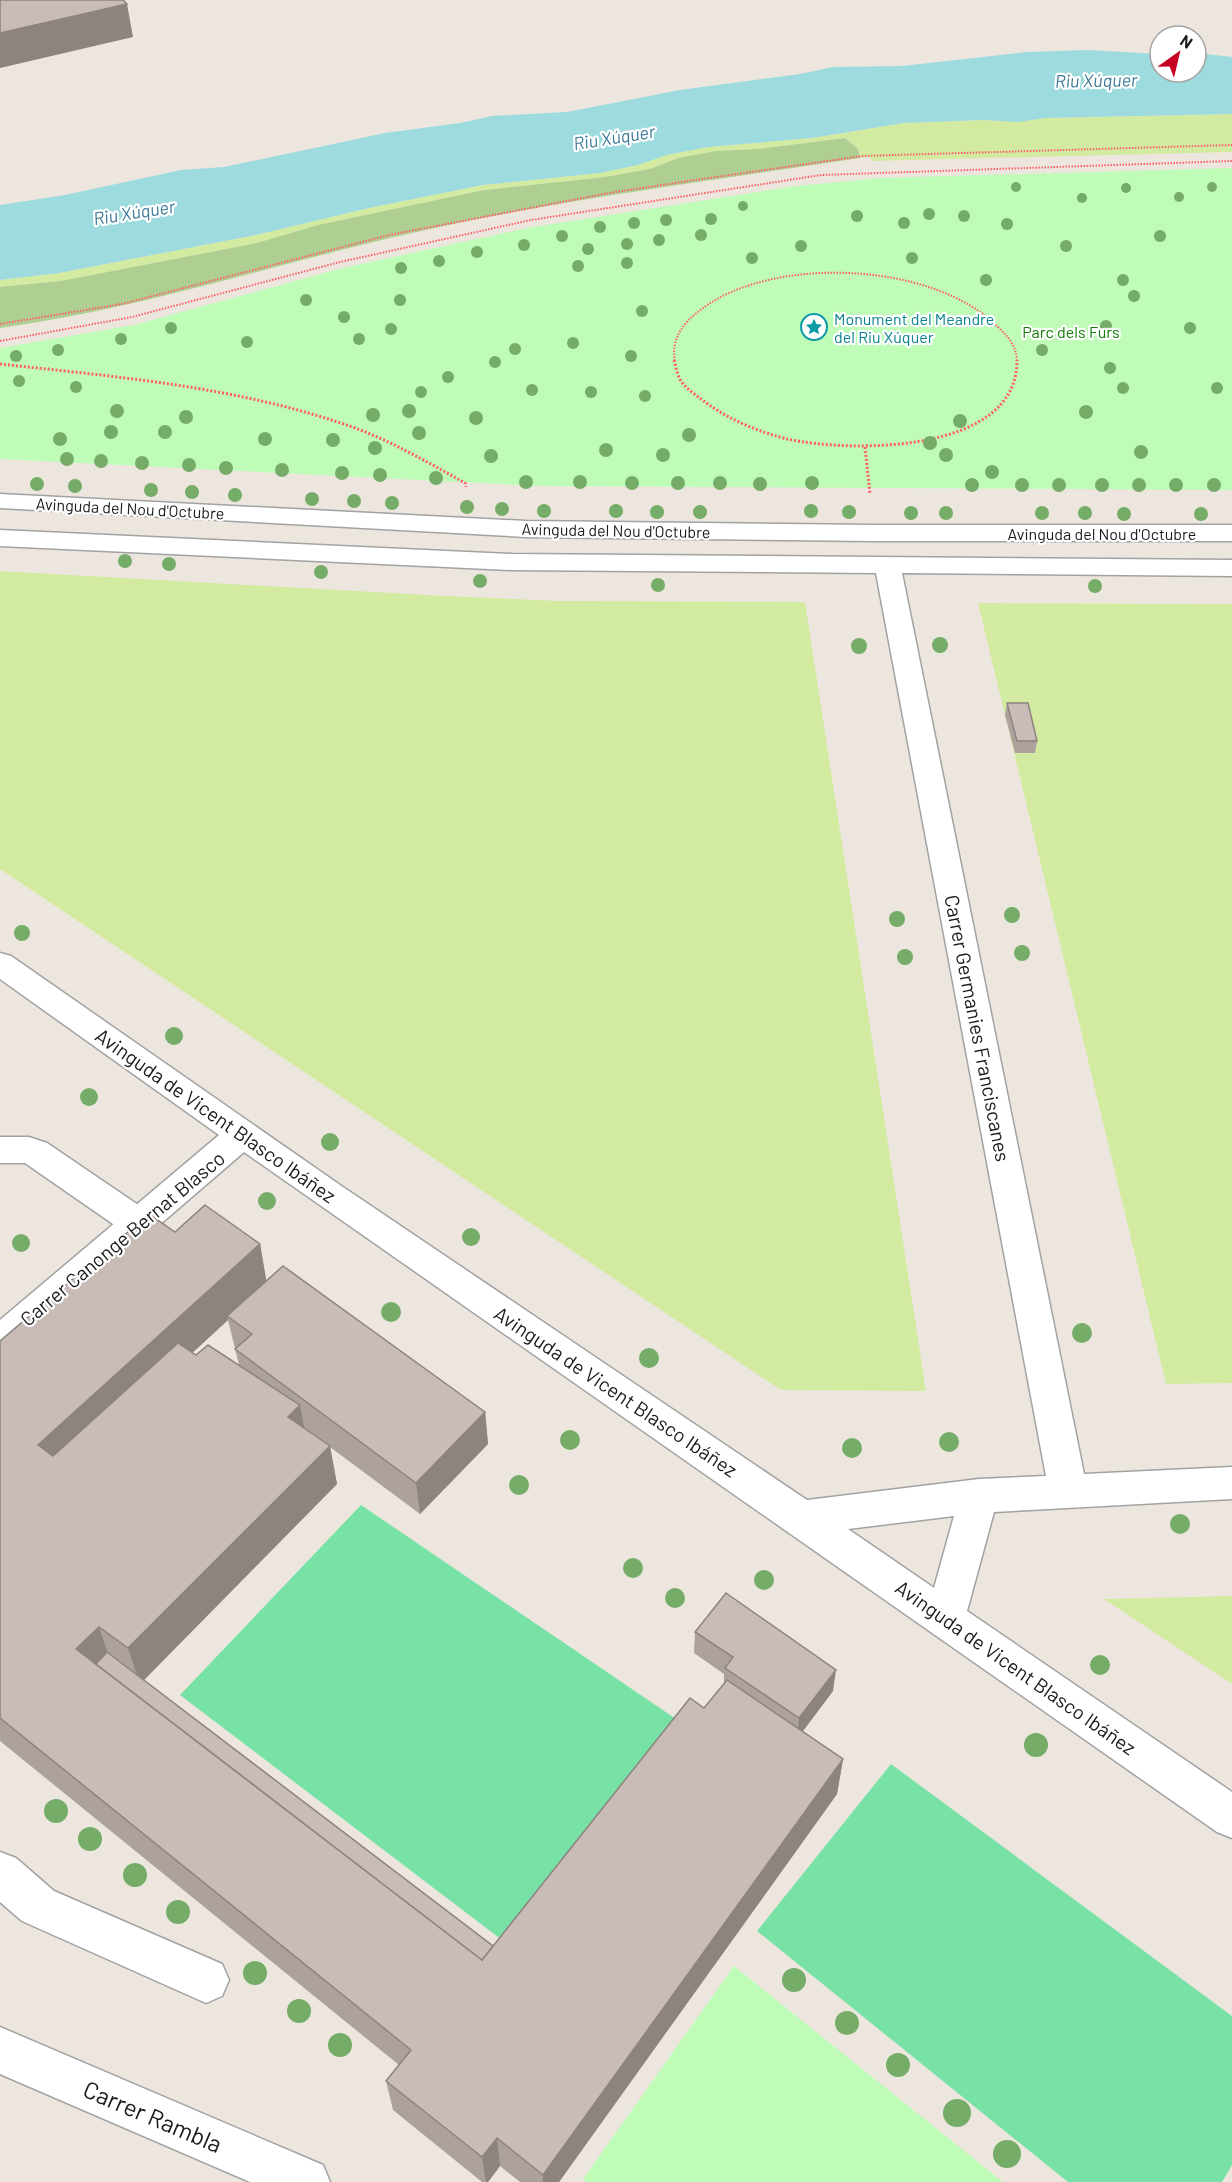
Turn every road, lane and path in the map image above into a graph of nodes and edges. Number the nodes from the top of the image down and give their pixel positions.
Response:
1 (1232, 145) edge
2 (1232, 161) edge
3 (0, 324) edge
4 (0, 340) edge
5 (0, 364) edge
6 (865, 447) junction
7 (466, 490) dead end
8 (0, 501) edge
9 (871, 502) dead end
10 (1232, 533) edge
11 (0, 538) edge
12 (888, 566) junction
13 (1232, 568) edge
14 (0, 964) edge
15 (243, 1134) junction
16 (0, 1150) edge
17 (138, 1223) junction
18 (0, 1341) edge
19 (1232, 1483) edge
20 (1068, 1490) junction
21 (979, 1496) junction
22 (801, 1518) junction
23 (945, 1619) junction
24 (1232, 1817) edge
25 (0, 1873) edge
26 (206, 1980) dead end
27 (0, 2050) edge
28 (306, 2182) edge

1 - 3 path
2 - 4 path
5 - 7 path
6 - 6 path
6 - 9 path
8 - 10 street, Avinguda del Nou d'Octubre
11 - 12 street, Avinguda del Nou d'Octubre
12 - 13 street, Avinguda del Nou d'Octubre
12 - 20 street, Carrer Germanies Franciscanes
14 - 15 street, Avinguda de Vicent Blasco Ibáñez
15 - 17 street, Carrer Canonge Bernat Blasco
15 - 22 street, Avinguda de Vicent Blasco Ibáñez
16 - 17 street
17 - 18 street, Carrer Canonge Bernat Blasco
19 - 20 street
20 - 21 street
21 - 22 street
21 - 23 street
22 - 23 street, Avinguda de Vicent Blasco Ibáñez
23 - 24 street, Avinguda de Vicent Blasco Ibáñez
25 - 26 street
27 - 28 street, Carrer Rambla

